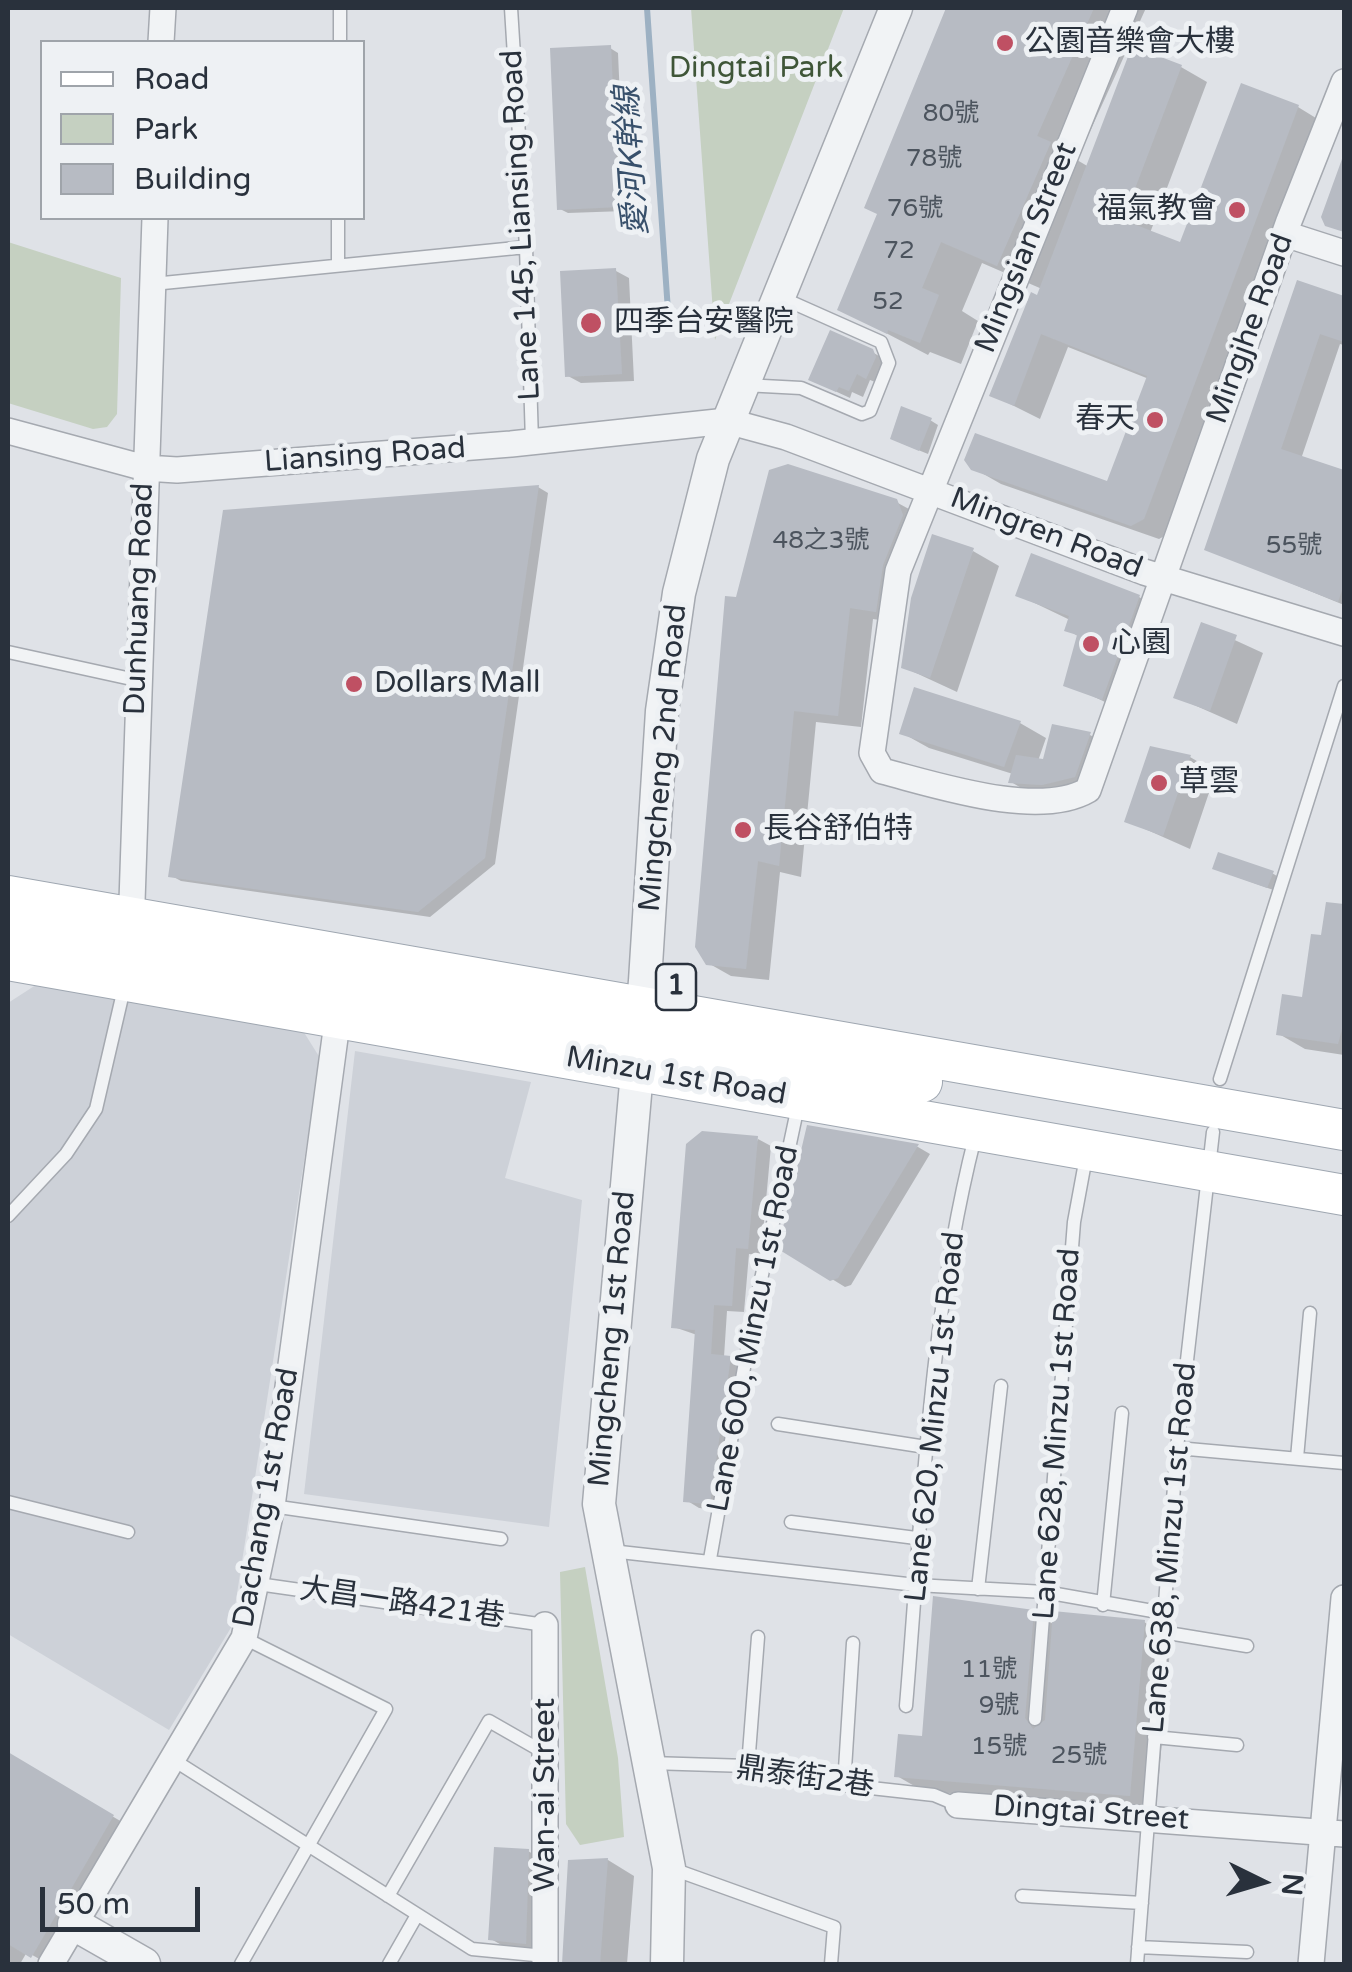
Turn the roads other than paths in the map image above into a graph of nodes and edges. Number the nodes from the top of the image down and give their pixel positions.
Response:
1 (162, 8) edge
2 (340, 8) edge
3 (511, 8) edge
4 (896, 8) edge
5 (1124, 8) edge
6 (161, 40) edge
7 (340, 40) edge
8 (1344, 82) edge
9 (155, 220) edge
10 (338, 220) edge
11 (1285, 234) junction
12 (526, 246) junction
13 (1344, 254) edge
14 (338, 266) junction
15 (152, 284) junction
16 (778, 296) junction
17 (742, 384) junction
18 (726, 420) junction
19 (8, 431) edge
20 (532, 442) junction
21 (145, 468) junction
22 (930, 489) junction
23 (1162, 578) junction
24 (1344, 633) edge
25 (8, 652) edge
26 (136, 680) junction
27 (1344, 686) edge
28 (8, 873) edge
29 (130, 935) junction
30 (10, 940) edge
31 (340, 1001) junction
32 (641, 1024) junction
33 (1220, 1080) junction
34 (966, 1089) junction
35 (800, 1099) junction
36 (1344, 1102) edge
37 (1344, 1130) edge
38 (1087, 1149) junction
39 (1210, 1152) junction
40 (1344, 1156) edge
41 (1344, 1195) edge
42 (8, 1216) edge
43 (1310, 1313) dead end
44 (1001, 1386) dead end
45 (1122, 1412) dead end
46 (778, 1424) dead end
47 (926, 1447) junction
48 (1177, 1448) junction
49 (1297, 1458) junction
50 (1344, 1463) edge
51 (8, 1502) edge
52 (272, 1506) junction
53 (791, 1522) dead end
54 (128, 1532) dead end
55 (916, 1538) junction
56 (502, 1539) dead end
57 (608, 1550) junction
58 (710, 1559) junction
59 (258, 1584) junction
60 (916, 1586) junction
61 (978, 1588) junction
62 (1045, 1592) junction
63 (1344, 1598) edge
64 (1104, 1604) junction
65 (1164, 1614) junction
66 (545, 1624) joint
67 (1162, 1632) junction
68 (758, 1636) dead end
69 (244, 1638) junction
70 (853, 1643) dead end
71 (1247, 1646) dead end
72 (906, 1706) dead end
73 (1035, 1719) dead end
74 (1154, 1737) junction
75 (1237, 1745) dead end
76 (548, 1754) junction
77 (170, 1758) junction
78 (650, 1763) junction
79 (748, 1766) junction
80 (844, 1785) junction
81 (958, 1805) joint
82 (1148, 1817) junction
83 (1334, 1833) edge
84 (309, 1845) junction
85 (669, 1868) junction
86 (388, 1896) junction
87 (1022, 1896) dead end
88 (1142, 1903) junction
89 (417, 1914) junction
90 (74, 1924) junction
91 (1138, 1947) junction
92 (1248, 1952) dead end
93 (545, 1960) edge
94 (52, 1964) edge
95 (144, 1964) edge
96 (241, 1964) edge
97 (389, 1964) edge
98 (666, 1964) edge
99 (831, 1964) edge
100 (1137, 1964) edge
101 (1312, 1964) edge

1 - 6 street
2 - 7 lane
3 - 12 lane, Lane 145, Liansing Road
4 - 16 street, Mingcheng 2nd Road
5 - 22 street, Mingsian Street
8 - 11 street, Mingjhe Road
9 - 15 street, Dunhuang Road
10 - 14 lane
11 - 13 street
11 - 23 street, Mingjhe Road
12 - 14 lane
12 - 20 lane, Lane 145, Liansing Road
14 - 15 lane
15 - 21 street, Dunhuang Road
16 - 17 street, Mingcheng 2nd Road
16 - 17 lane
17 - 18 street, Mingcheng 2nd Road
18 - 20 street, Liansing Road
18 - 22 street, Mingren Road
18 - 32 street, Mingcheng 2nd Road
19 - 21 street, Liansing Road
20 - 21 street, Liansing Road
21 - 26 street, Dunhuang Road
22 - 23 street, Mingren Road
22 - 23 street, Mingren Road
23 - 24 street, Mingren Road
25 - 26 lane
26 - 29 street, Dunhuang Road
27 - 33 lane
28 - 29 main road, Minzu 1st Road / 1
29 - 30 main road, Minzu 1st Road / 1
29 - 30 main road, Minzu 1st Road / 1
29 - 31 main road, Minzu 1st Road / 1
29 - 32 main road, Minzu 1st Road / 1
29 - 42 lane
31 - 32 main road, Minzu 1st Road / 1
31 - 52 street, Dachang 1st Road
32 - 34 main road, Minzu 1st Road / 1
32 - 35 main road, Minzu 1st Road / 1
32 - 57 street, Mingcheng 1st Road
33 - 34 main road, Minzu 1st Road / 1
33 - 36 main road, Minzu 1st Road / 1
34 - 35 main road, Minzu 1st Road / 1
34 - 37 main road, Minzu 1st Road / 1
34 - 38 main road, Minzu 1st Road / 1
34 - 39 main road, Minzu 1st Road / 1
34 - 47 lane, Lane 620, Minzu 1st Road
35 - 58 lane, Lane 600, Minzu 1st Road
38 - 39 main road, Minzu 1st Road / 1
38 - 62 lane, Lane 628, Minzu 1st Road
39 - 40 main road, Minzu 1st Road / 1
39 - 41 main road, Minzu 1st Road / 1
39 - 48 lane, Lane 638, Minzu 1st Road
43 - 49 lane
44 - 61 lane
45 - 64 lane
46 - 47 lane
47 - 55 lane, Lane 620, Minzu 1st Road
48 - 49 lane
48 - 65 lane, Lane 638, Minzu 1st Road
49 - 50 lane
51 - 54 lane
52 - 56 lane
52 - 59 street, Dachang 1st Road
53 - 55 lane
55 - 60 lane, Lane 620, Minzu 1st Road
57 - 58 lane
57 - 78 street, Mingcheng 1st Road
58 - 60 lane
59 - 66 lane, 大昌一路421巷
59 - 69 street, Dachang 1st Road
60 - 61 lane
60 - 72 lane, Lane 620, Minzu 1st Road
61 - 62 lane
62 - 64 lane
62 - 73 lane, Lane 628, Minzu 1st Road
63 - 83 street
64 - 65 lane
65 - 67 lane, Lane 638, Minzu 1st Road
66 - 76 street, Wan-ai Street
67 - 71 lane
67 - 74 lane, Lane 638, Minzu 1st Road
68 - 79 lane
69 - 77 street, Dachang 1st Road
69 - 84 lane
70 - 80 lane
74 - 75 lane
74 - 82 lane, Lane 638, Minzu 1st Road
76 - 86 lane
76 - 93 street, Wan-ai Street
77 - 84 lane
77 - 90 street, Dachang 1st Road
78 - 79 lane, 鼎泰街2巷
78 - 85 street, Mingcheng 1st Road
79 - 80 lane, 鼎泰街2巷
80 - 81 lane, 鼎泰街2巷
81 - 82 street, Dingtai Street
82 - 83 street, Dingtai Street
82 - 88 lane, Lane 638, Minzu 1st Road
83 - 101 street
84 - 86 lane
84 - 96 lane
85 - 98 street, Mingcheng 1st Road
85 - 99 lane
86 - 89 lane
87 - 88 lane
88 - 91 lane, Lane 638, Minzu 1st Road
89 - 93 lane
89 - 97 lane
90 - 94 street, Dachang 1st Road
90 - 95 street
91 - 92 lane
91 - 100 lane, Lane 638, Minzu 1st Road

